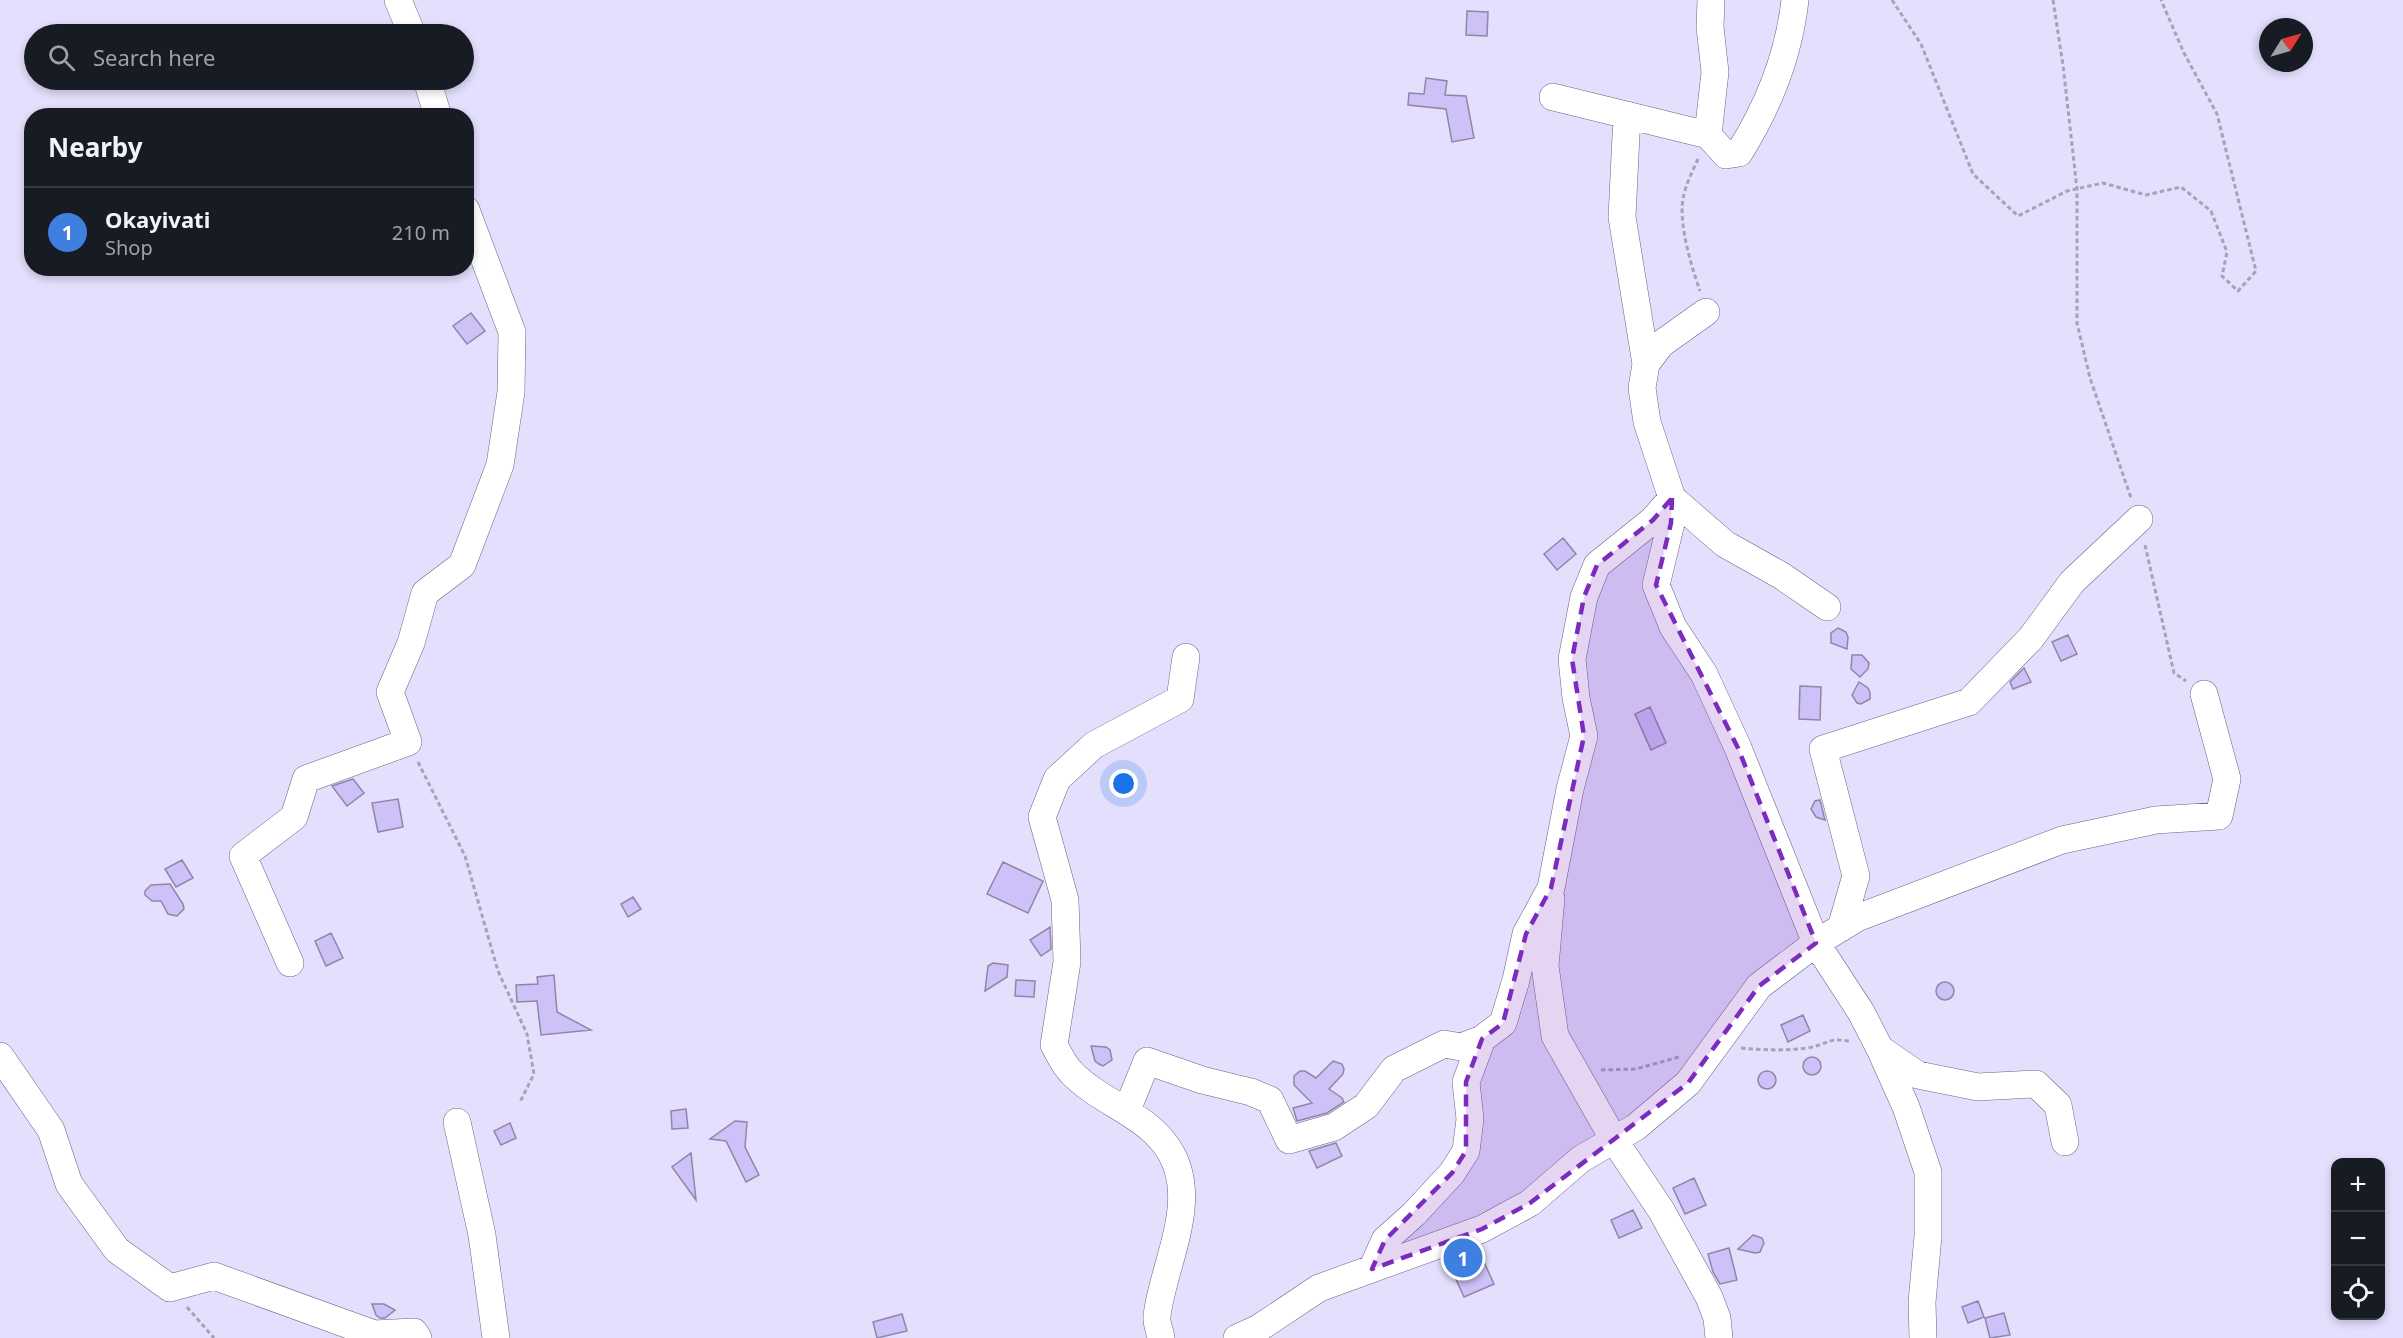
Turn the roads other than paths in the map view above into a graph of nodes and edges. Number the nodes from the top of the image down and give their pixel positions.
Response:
1 (398, 0) edge
2 (1711, 0) edge
3 (1795, 0) edge
4 (408, 24) edge
5 (430, 90) edge
6 (1552, 97) dead end
7 (436, 108) edge
8 (1627, 115) junction
9 (1708, 135) junction
10 (474, 231) edge
11 (1706, 312) road end
12 (1646, 364) junction
13 (1672, 498) junction
14 (2139, 519) road end
15 (1827, 607) dead end
16 (1186, 657) dead end
17 (2204, 694) road end
18 (1551, 888) junction
19 (1841, 928) junction
20 (1816, 943) junction
21 (290, 963) dead end
22 (1482, 1039) junction
23 (1880, 1049) junction
24 (0, 1056) edge
25 (1127, 1110) junction
26 (457, 1122) dead end
27 (1614, 1140) junction
28 (2065, 1142) dead end
29 (1372, 1269) junction
30 (418, 1338) edge
31 (496, 1338) edge
32 (1161, 1338) edge
33 (1237, 1338) edge
34 (1719, 1338) edge
35 (1923, 1338) edge

1 - 4 street
2 - 9 street
3 - 9 street
5 - 7 street
6 - 8 street
8 - 9 street
8 - 12 street
10 - 21 street
11 - 12 street
12 - 13 street
13 - 15 street
13 - 18 street
13 - 20 street
14 - 19 street
16 - 25 street
17 - 19 street
18 - 22 street
18 - 27 street
19 - 20 street
20 - 23 street
20 - 27 street
22 - 25 street
22 - 29 street
23 - 28 street
23 - 35 street
24 - 30 street
25 - 32 street
26 - 31 street
27 - 29 street
27 - 34 street
29 - 33 street

